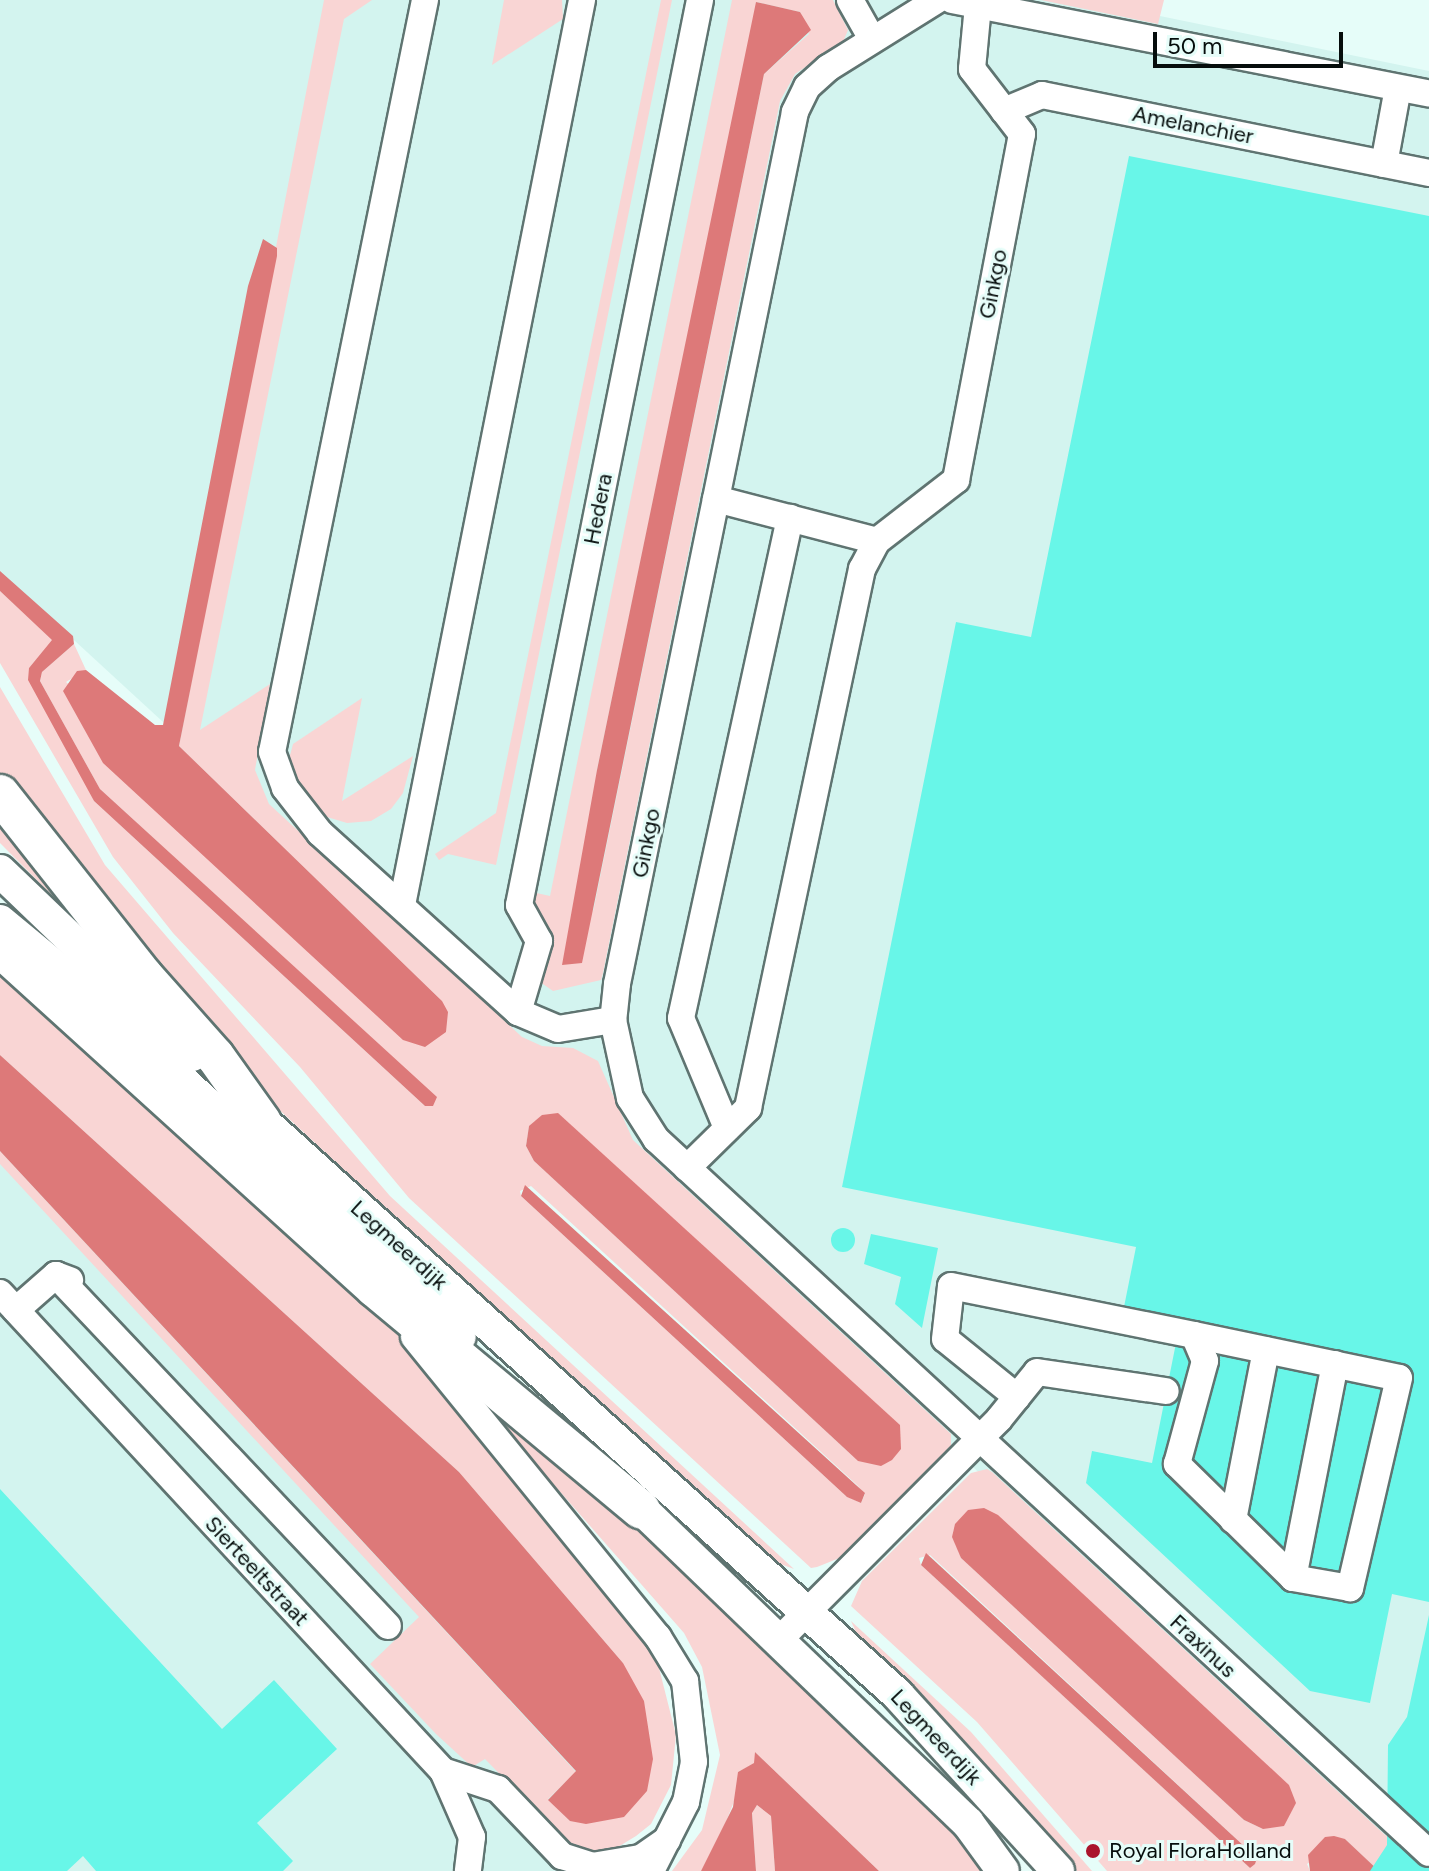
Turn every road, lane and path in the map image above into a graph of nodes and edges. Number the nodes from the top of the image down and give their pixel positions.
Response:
1 (425, 0) edge
2 (582, 0) edge
3 (700, 0) edge
4 (850, 0) edge
5 (937, 0) edge
6 (952, 0) edge
7 (978, 5) junction
8 (872, 39) junction
9 (1398, 88) junction
10 (1429, 94) edge
11 (1004, 111) junction
12 (1384, 164) junction
13 (1429, 173) edge
14 (716, 499) junction
15 (790, 518) junction
16 (877, 541) junction
17 (0, 794) edge
18 (0, 871) edge
19 (402, 905) junction
20 (0, 921) edge
21 (0, 948) edge
22 (518, 1012) junction
23 (613, 1020) junction
24 (262, 1122) junction
25 (727, 1128) junction
26 (687, 1168) junction
27 (375, 1288) junction
28 (8, 1301) edge
29 (1194, 1335) junction
30 (1266, 1350) junction
31 (1335, 1364) junction
32 (1166, 1391) dead end
33 (1017, 1397) junction
34 (980, 1438) junction
35 (641, 1510) junction
36 (1233, 1520) junction
37 (1293, 1578) junction
38 (806, 1612) junction
39 (388, 1626) dead end
40 (780, 1639) junction
41 (443, 1771) junction
42 (667, 1840) junction
43 (1429, 1853) edge
44 (468, 1871) edge
45 (651, 1871) edge
46 (1003, 1871) edge
47 (1058, 1871) edge

1 - 19 street
2 - 19 street
3 - 22 street, Hedera
4 - 8 street
5 - 8 street
6 - 7 street
7 - 9 street
7 - 11 street, Ginkgo
8 - 14 street, Ginkgo
9 - 10 street
9 - 12 street
11 - 12 street, Amelanchier
11 - 16 street, Ginkgo
12 - 13 street, Amelanchier
14 - 15 street
14 - 23 street, Ginkgo
15 - 16 street
15 - 25 street
16 - 25 street, Ginkgo
17 - 24 highway
18 - 24 main road, Legmeerdijk
19 - 22 street
20 - 35 main road, Legmeerdijk
21 - 27 highway
22 - 23 street
23 - 26 street, Ginkgo
24 - 38 main road, Legmeerdijk
25 - 26 street, Ginkgo
26 - 34 street, Ginkgo
27 - 35 highway
27 - 42 street
28 - 39 street
28 - 41 street, Sierteeltstraat
29 - 30 street
29 - 33 street
29 - 36 street
30 - 31 street
30 - 36 street
31 - 37 street
31 - 37 street
32 - 33 street
33 - 34 street
34 - 38 street
34 - 43 street, Fraxinus
35 - 40 main road, Legmeerdijk
36 - 37 street
38 - 40 street
38 - 47 main road, Legmeerdijk
40 - 46 main road, Legmeerdijk
41 - 42 street
41 - 44 street, Sierteeltstraat
42 - 45 street

